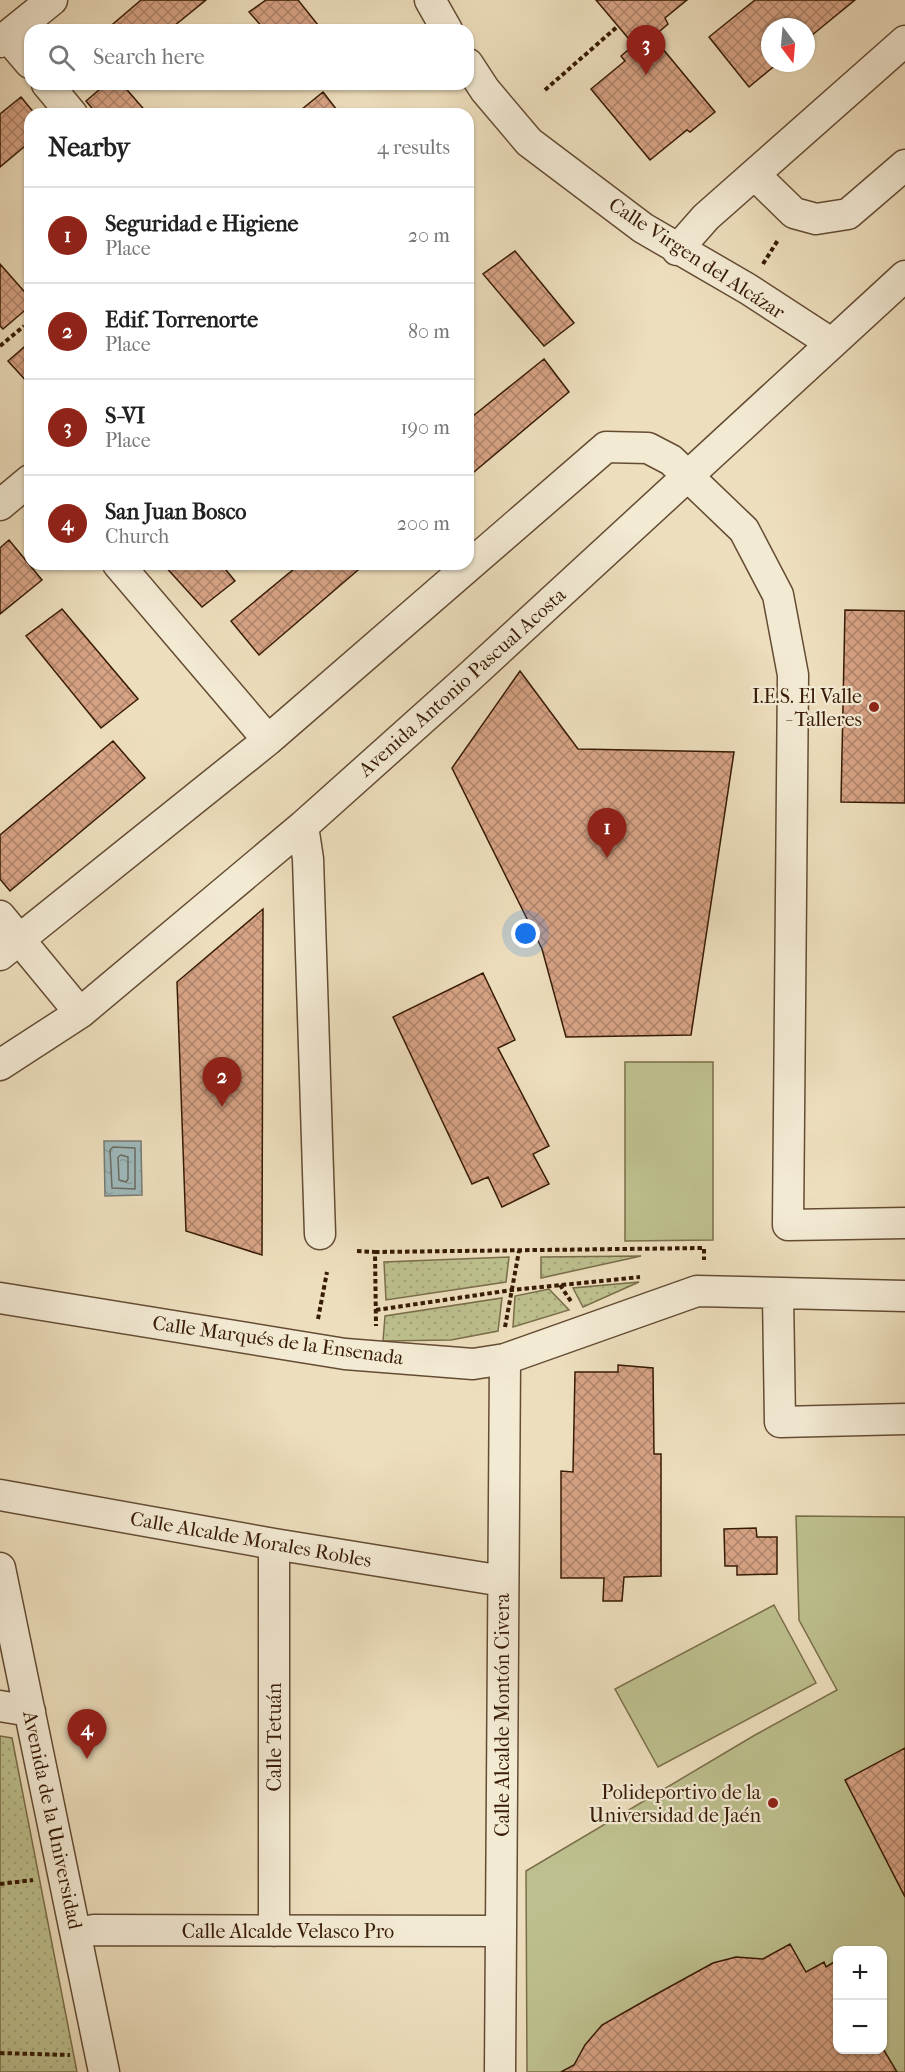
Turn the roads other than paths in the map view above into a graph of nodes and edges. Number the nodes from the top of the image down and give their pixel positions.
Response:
1 (430, 0) edge
2 (41, 9) edge
3 (444, 24) edge
4 (2, 33) edge
5 (905, 41) edge
6 (24, 57) edge
7 (474, 73) edge
8 (52, 90) edge
9 (67, 108) edge
10 (905, 165) edge
11 (755, 175) junction
12 (678, 250) junction
13 (905, 276) edge
14 (831, 343) junction
15 (688, 475) junction
16 (24, 485) edge
17 (0, 505) edge
18 (474, 556) edge
19 (123, 570) edge
20 (457, 570) edge
21 (268, 740) junction
22 (303, 826) junction
23 (0, 916) edge
24 (10, 947) edge
25 (80, 1013) junction
26 (0, 1065) edge
27 (905, 1223) edge
28 (320, 1234) dead end
29 (778, 1295) junction
30 (905, 1296) edge
31 (0, 1298) edge
32 (504, 1346) junction
33 (905, 1419) edge
34 (0, 1495) edge
35 (274, 1544) junction
36 (0, 1568) edge
37 (503, 1581) junction
38 (0, 1706) edge
39 (30, 1711) junction
40 (274, 1931) junction
41 (501, 1931) junction
42 (76, 1934) junction
43 (103, 2064) edge
44 (500, 2072) edge

1 - 3 street
2 - 4 street
4 - 6 street
5 - 11 street
7 - 12 street, Calle Virgen del Alcázar
8 - 9 street
10 - 11 street
11 - 12 street
12 - 14 street, Calle Virgen del Alcázar
13 - 14 street, Avenida Antonio Pascual Acosta
14 - 15 street, Avenida Antonio Pascual Acosta
15 - 18 street
15 - 22 street, Avenida Antonio Pascual Acosta
15 - 27 street
16 - 17 street
19 - 21 street
20 - 21 street
21 - 24 street
22 - 25 street, Avenida Antonio Pascual Acosta
22 - 28 street
23 - 24 street
24 - 25 street
25 - 26 street, Avenida Antonio Pascual Acosta
29 - 30 street, Calle Marqués de la Ensenada
29 - 32 street, Calle Marqués de la Ensenada
29 - 33 street
31 - 32 street, Calle Marqués de la Ensenada
32 - 37 street, Calle Alcalde Montón Civera
34 - 35 street, Calle Alcalde Morales Robles
35 - 37 street, Calle Alcalde Morales Robles
35 - 40 street, Calle Tetuán
36 - 39 street, Avenida de la Universidad
37 - 41 street, Calle Alcalde Montón Civera
38 - 39 street
39 - 42 street, Avenida de la Universidad
40 - 41 street, Calle Alcalde Velasco Pro
40 - 42 street, Calle Alcalde Velasco Pro
41 - 44 street, Calle Alcalde Montón Civera
42 - 43 street, Avenida de la Universidad

